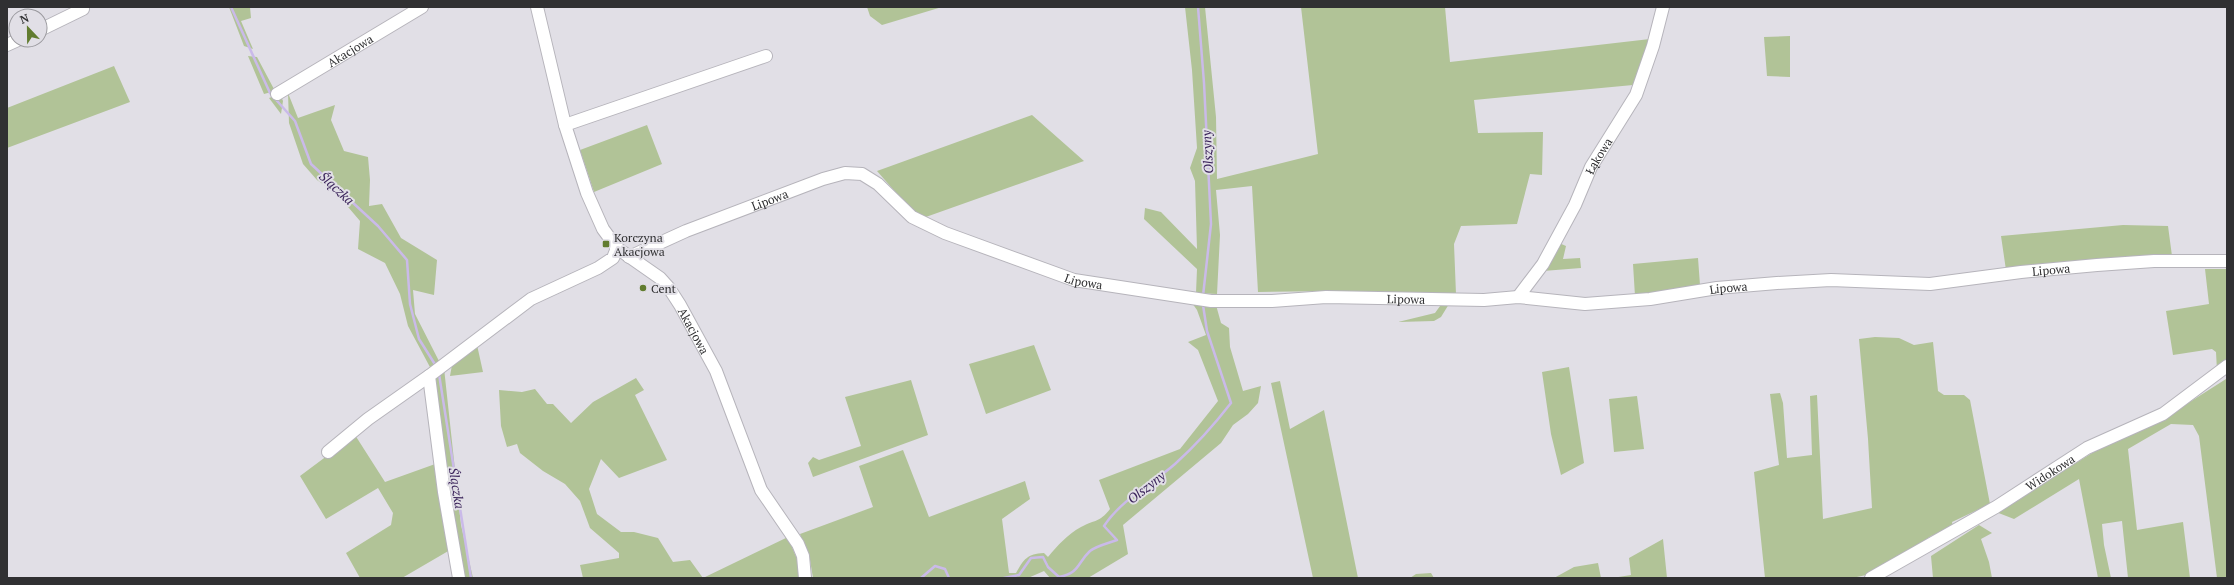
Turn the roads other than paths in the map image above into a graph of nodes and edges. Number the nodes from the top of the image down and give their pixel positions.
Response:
1 (422, 7) edge
2 (538, 7) edge
3 (1663, 7) edge
4 (83, 9) dead end
5 (48, 26) edge
6 (766, 56) dead end
7 (277, 94) dead end
8 (565, 125) junction
9 (617, 248) junction
10 (629, 257) junction
11 (2227, 261) edge
12 (1518, 298) junction
13 (2227, 366) edge
14 (429, 376) junction
15 (328, 452) dead end
16 (459, 578) edge
17 (805, 578) edge
18 (1871, 578) edge

1 - 7 street, Akacjowa
2 - 8 street, Akacjowa
3 - 12 street, Łąkowa
4 - 5 street
6 - 8 street
8 - 9 street, Akacjowa
9 - 10 street, Akacjowa
9 - 14 street
10 - 12 street, Lipowa
10 - 17 street, Akacjowa
11 - 12 street, Lipowa
13 - 18 street, Widokowa
14 - 15 street
14 - 16 street

